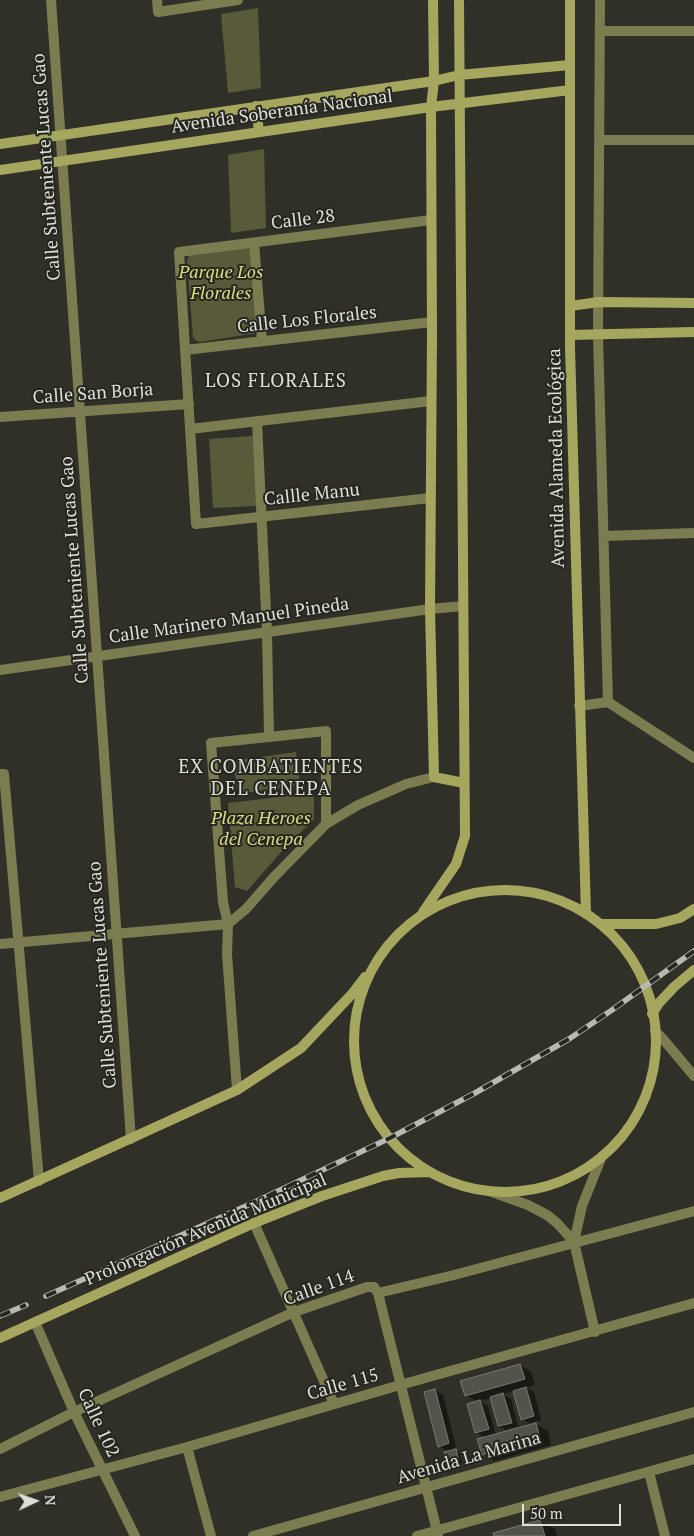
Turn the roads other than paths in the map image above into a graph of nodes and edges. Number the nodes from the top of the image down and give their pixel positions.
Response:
1 (51, 0) edge
2 (157, 0) edge
3 (238, 0) edge
4 (433, 0) edge
5 (459, 0) edge
6 (570, 0) edge
7 (600, 0) edge
8 (600, 31) junction
9 (694, 32) edge
10 (570, 66) junction
11 (460, 76) junction
12 (434, 81) junction
13 (570, 90) junction
14 (460, 104) junction
15 (256, 106) junction
16 (431, 107) junction
17 (258, 132) junction
18 (61, 135) junction
19 (600, 140) junction
20 (694, 140) edge
21 (0, 144) edge
22 (63, 160) junction
23 (0, 170) edge
24 (431, 220) junction
25 (254, 243) junction
26 (599, 302) junction
27 (694, 303) edge
28 (570, 306) junction
29 (432, 322) junction
30 (694, 332) edge
31 (570, 335) junction
32 (598, 335) junction
33 (262, 341) junction
34 (185, 350) junction
35 (431, 401) junction
36 (189, 404) junction
37 (81, 411) junction
38 (0, 417) edge
39 (257, 421) junction
40 (190, 429) junction
41 (430, 498) junction
42 (262, 517) junction
43 (694, 533) edge
44 (604, 536) junction
45 (463, 606) junction
46 (430, 609) junction
47 (267, 632) junction
48 (98, 656) junction
49 (0, 670) edge
50 (608, 702) junction
51 (579, 706) junction
52 (269, 736) junction
53 (694, 758) edge
54 (2, 774) edge
55 (434, 777) junction
56 (464, 783) junction
57 (326, 824) junction
58 (694, 909) edge
59 (586, 914) junction
60 (421, 915) junction
61 (228, 924) junction
62 (600, 924) junction
63 (117, 932) junction
64 (19, 942) junction
65 (0, 944) edge
66 (374, 966) junction
67 (694, 970) edge
68 (652, 1014) junction
69 (654, 1031) junction
70 (694, 1076) edge
71 (236, 1090) junction
72 (131, 1139) junction
73 (602, 1156) junction
74 (431, 1172) junction
75 (39, 1181) junction
76 (488, 1191) junction
77 (0, 1198) edge
78 (694, 1211) edge
79 (254, 1223) junction
80 (574, 1242) junction
81 (378, 1293) junction
82 (694, 1303) edge
83 (294, 1312) junction
84 (35, 1322) junction
85 (595, 1332) junction
86 (0, 1338) edge
87 (400, 1385) junction
88 (334, 1404) junction
89 (74, 1412) junction
90 (694, 1412) edge
91 (187, 1447) junction
92 (0, 1449) edge
93 (694, 1459) edge
94 (101, 1469) junction
95 (649, 1472) junction
96 (426, 1487) junction
97 (0, 1497) edge
98 (438, 1533) edge
99 (135, 1536) edge
100 (211, 1536) edge
101 (253, 1536) edge
102 (417, 1536) edge
103 (665, 1536) edge

1 - 18 street, Calle Subteniente Lucas Gao
2 - 3 street
4 - 12 main road
5 - 11 main road
6 - 10 main road, Avenida Alameda Ecológica
7 - 8 street
8 - 9 street
8 - 19 street
10 - 11 main road, Avenida Soberanía Nacional
10 - 13 main road, Avenida Alameda Ecológica
11 - 12 main road, Avenida Soberanía Nacional
11 - 14 main road
12 - 15 main road, Avenida Soberanía Nacional
12 - 16 main road
13 - 14 main road, Avenida Soberanía Nacional
13 - 28 main road, Avenida Alameda Ecológica
14 - 16 main road, Avenida Soberanía Nacional
14 - 45 main road
15 - 17 main road
15 - 18 main road, Avenida Soberanía Nacional
16 - 17 main road, Avenida Soberanía Nacional
16 - 24 main road
17 - 22 main road, Avenida Soberanía Nacional
18 - 21 main road, Avenida Soberanía Nacional
18 - 22 street, Calle Subteniente Lucas Gao
19 - 20 street
19 - 26 street
22 - 23 main road, Avenida Soberanía Nacional
22 - 37 street, Calle Subteniente Lucas Gao
24 - 25 street, Calle 28
24 - 29 main road
25 - 33 street
25 - 34 street, Calle 28
26 - 27 main road
26 - 28 main road
26 - 32 street
28 - 31 main road, Avenida Alameda Ecológica
29 - 33 street, Calle Los Florales
29 - 35 main road
30 - 32 main road
31 - 32 main road
31 - 51 main road, Avenida Alameda Ecológica
32 - 44 street
33 - 34 street, Calle Los Florales
34 - 36 street
35 - 39 street
35 - 41 main road
36 - 37 street, Calle San Borja
36 - 40 street
37 - 38 street, Calle San Borja
37 - 48 street, Calle Subteniente Lucas Gao
39 - 40 street
39 - 42 street
40 - 42 street, Callle Manu
41 - 42 street, Callle Manu
41 - 46 main road
42 - 47 street
43 - 44 street
44 - 50 street
45 - 46 street, Calle Marinero Manuel Pineda
45 - 56 main road
46 - 47 street, Calle Marinero Manuel Pineda
46 - 55 main road
47 - 48 street, Calle Marinero Manuel Pineda
47 - 52 street
48 - 49 street, Calle Marinero Manuel Pineda
48 - 63 street, Calle Subteniente Lucas Gao
50 - 51 street
50 - 53 street
51 - 59 main road, Avenida Alameda Ecológica
52 - 57 street
52 - 61 street
54 - 64 street
55 - 56 main road
55 - 57 street
56 - 60 main road
57 - 61 street
58 - 62 main road
59 - 60 main road, Prolongación Avenida Municipal
59 - 62 main road, Prolongación Avenida Municipal
60 - 66 main road, Prolongación Avenida Municipal
61 - 63 street
61 - 71 street
62 - 68 main road, Prolongación Avenida Municipal
63 - 64 street
63 - 72 street, Calle Subteniente Lucas Gao
64 - 65 street
64 - 75 street
66 - 71 main road, Prolongación Avenida Municipal
66 - 74 main road, Prolongación Avenida Municipal
67 - 68 main road
68 - 69 main road, Prolongación Avenida Municipal
69 - 70 street
69 - 73 main road, Prolongación Avenida Municipal
71 - 72 main road, Prolongación Avenida Municipal
72 - 75 main road, Prolongación Avenida Municipal
73 - 76 main road, Prolongación Avenida Municipal
73 - 80 street
74 - 76 main road, Prolongación Avenida Municipal
74 - 79 main road, Prolongación Avenida Municipal
75 - 77 main road, Prolongación Avenida Municipal
76 - 80 street
78 - 80 street, Calle 114
79 - 83 street
79 - 84 main road, Prolongación Avenida Municipal
80 - 81 street, Calle 114
80 - 85 street
81 - 83 street, Calle 114
81 - 87 street
82 - 85 street, Calle 115
83 - 88 street
83 - 89 street, Calle 114
84 - 86 main road, Prolongación Avenida Municipal
84 - 89 street, Calle 102
85 - 87 street, Calle 115
87 - 88 street, Calle 115
87 - 96 street
88 - 91 street, Calle 115
89 - 92 street, Calle 114
89 - 94 street, Calle 102
90 - 96 street, Avenida La Marina
91 - 94 street, Calle 115
91 - 100 street
93 - 95 street
94 - 97 street, Calle 115
94 - 99 street, Calle 102
95 - 98 street
95 - 103 street
96 - 98 street
96 - 101 street, Avenida La Marina
98 - 102 street

